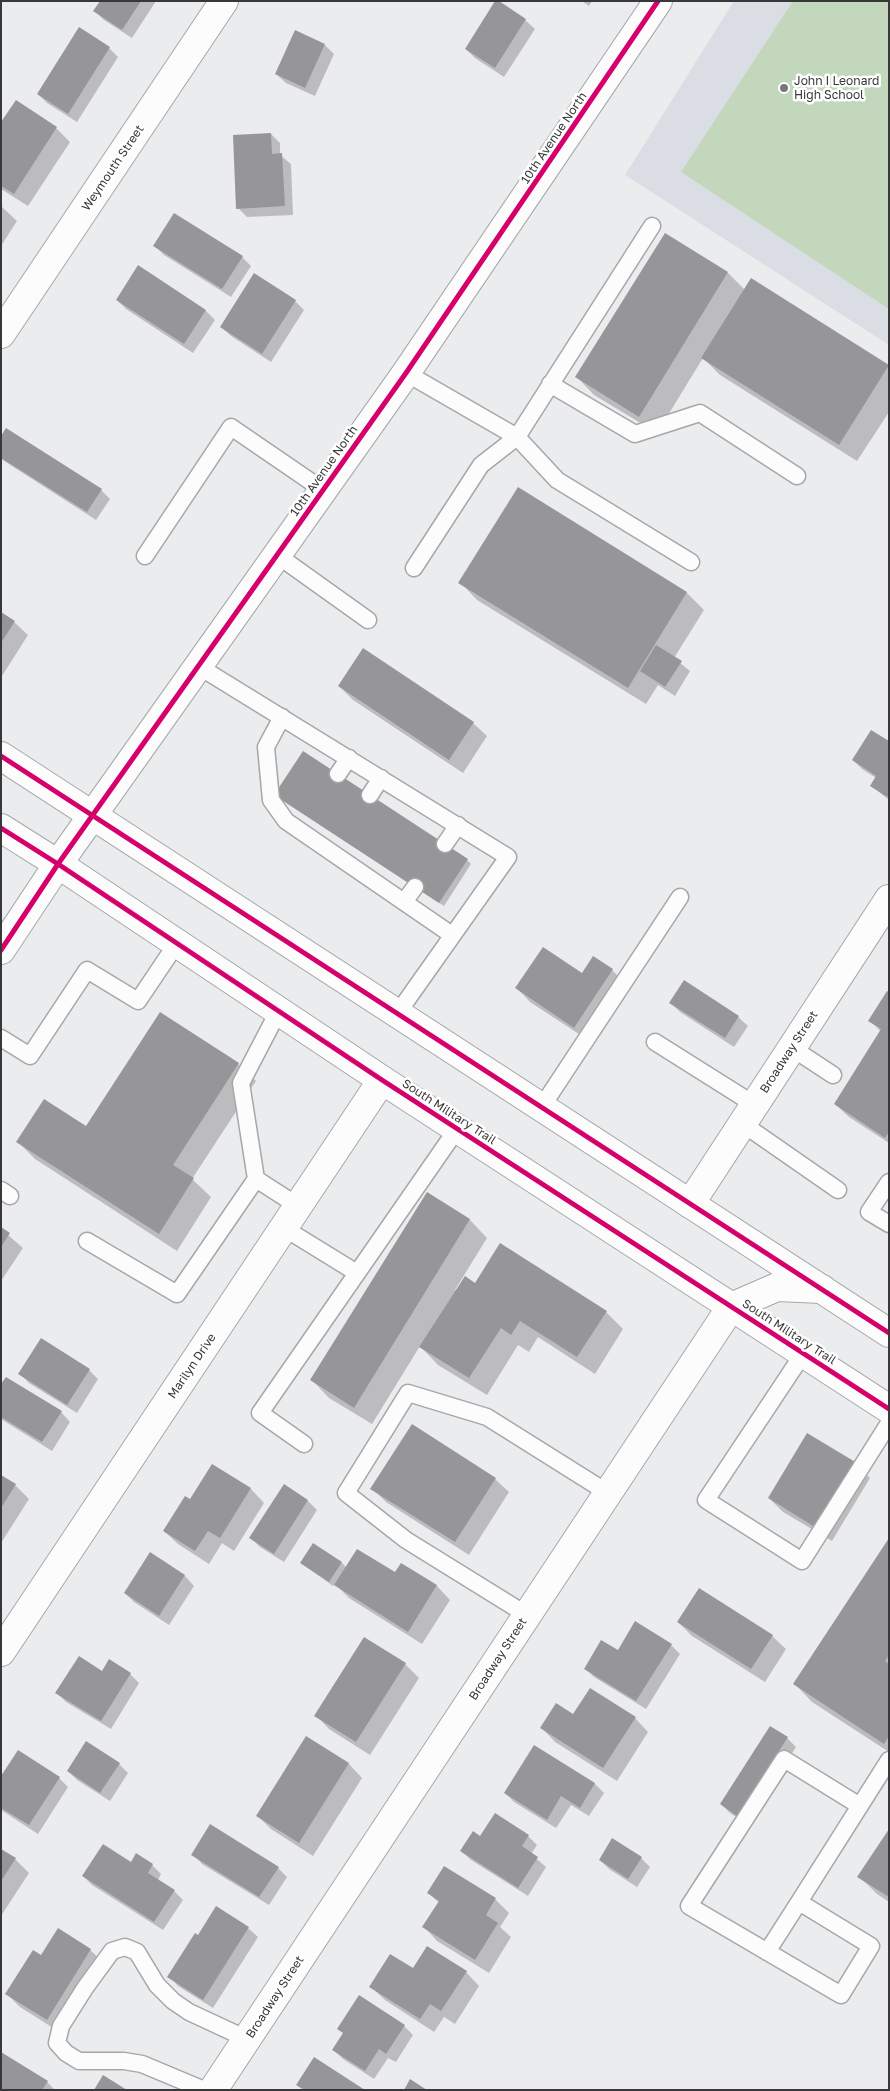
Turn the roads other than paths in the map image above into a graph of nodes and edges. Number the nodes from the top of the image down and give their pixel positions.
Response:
1 (224, 1) edge
2 (658, 1) edge
3 (652, 226) dead end
4 (1, 334) edge
5 (406, 373) junction
6 (550, 384) junction
7 (517, 437) junction
8 (797, 476) dead end
9 (323, 490) junction
10 (277, 555) junction
11 (145, 556) dead end
12 (691, 562) dead end
13 (414, 568) dead end
14 (368, 620) dead end
15 (198, 666) junction
16 (282, 717) junction
17 (1, 756) edge
18 (348, 758) junction
19 (338, 774) dead end
20 (382, 778) junction
21 (370, 795) dead end
22 (92, 816) junction
23 (458, 825) junction
24 (1, 828) edge
25 (445, 844) dead end
26 (58, 864) junction
27 (415, 887) dead end
28 (680, 897) dead end
29 (889, 898) edge
30 (404, 902) junction
31 (452, 935) junction
32 (177, 943) junction
33 (1, 950) edge
34 (278, 1010) junction
35 (397, 1014) junction
36 (1, 1038) edge
37 (655, 1042) dead end
38 (792, 1048) junction
39 (834, 1076) dead end
40 (382, 1080) junction
41 (541, 1108) junction
42 (749, 1114) junction
43 (457, 1129) junction
44 (256, 1180) junction
45 (889, 1182) edge
46 (838, 1190) dead end
47 (690, 1204) junction
48 (291, 1217) junction
49 (889, 1224) edge
50 (87, 1242) dead end
51 (357, 1273) junction
52 (822, 1289) junction
53 (731, 1307) junction
54 (889, 1333) edge
55 (803, 1354) junction
56 (889, 1409) edge
57 (889, 1422) edge
58 (304, 1444) dead end
59 (608, 1493) junction
60 (528, 1615) junction
61 (1, 1652) edge
62 (889, 1760) edge
63 (860, 1806) junction
64 (799, 1902) junction
65 (767, 1952) junction
66 (247, 2039) junction
67 (204, 2090) edge
68 (213, 2090) edge

1 - 4 street, Weymouth Street
2 - 5 street, 10th Avenue North
3 - 6 lane
5 - 7 lane
5 - 9 street, 10th Avenue North
6 - 7 lane
6 - 8 lane
7 - 12 lane
7 - 13 lane
9 - 10 street, 10th Avenue North
9 - 11 lane
10 - 14 lane
10 - 15 street, 10th Avenue North
15 - 16 lane
15 - 22 street, 10th Avenue North
16 - 18 lane
16 - 30 lane
17 - 22 street
18 - 19 lane
18 - 20 lane
20 - 21 lane
20 - 23 lane
22 - 26 street, 10th Avenue North
22 - 35 street
23 - 25 lane
23 - 31 lane
24 - 26 street, South Military Trail
26 - 32 street, South Military Trail
26 - 33 street, 10th Avenue North
27 - 30 lane
28 - 41 lane
29 - 38 street, Broadway Street
30 - 31 lane
31 - 35 lane
32 - 34 street, South Military Trail
32 - 36 lane
34 - 40 street, South Military Trail
34 - 44 lane
35 - 41 street
37 - 42 lane
38 - 39 lane
38 - 42 street, Broadway Street
40 - 43 street, South Military Trail
40 - 48 street, Marilyn Drive
41 - 47 street
42 - 46 lane
42 - 47 street, Broadway Street
43 - 51 lane
43 - 53 street, South Military Trail
44 - 48 lane
44 - 50 lane
45 - 49 lane
47 - 52 street
48 - 51 lane
48 - 61 street, Marilyn Drive
51 - 58 lane
52 - 53 street
52 - 54 street
53 - 55 street, South Military Trail
53 - 59 street, Broadway Street
55 - 56 street, South Military Trail
55 - 57 lane
59 - 60 street, Broadway Street
59 - 60 lane
60 - 66 street, Broadway Street
62 - 63 lane
63 - 64 lane
63 - 65 lane
64 - 65 lane
64 - 65 lane
66 - 67 lane
66 - 68 street, Broadway Street

